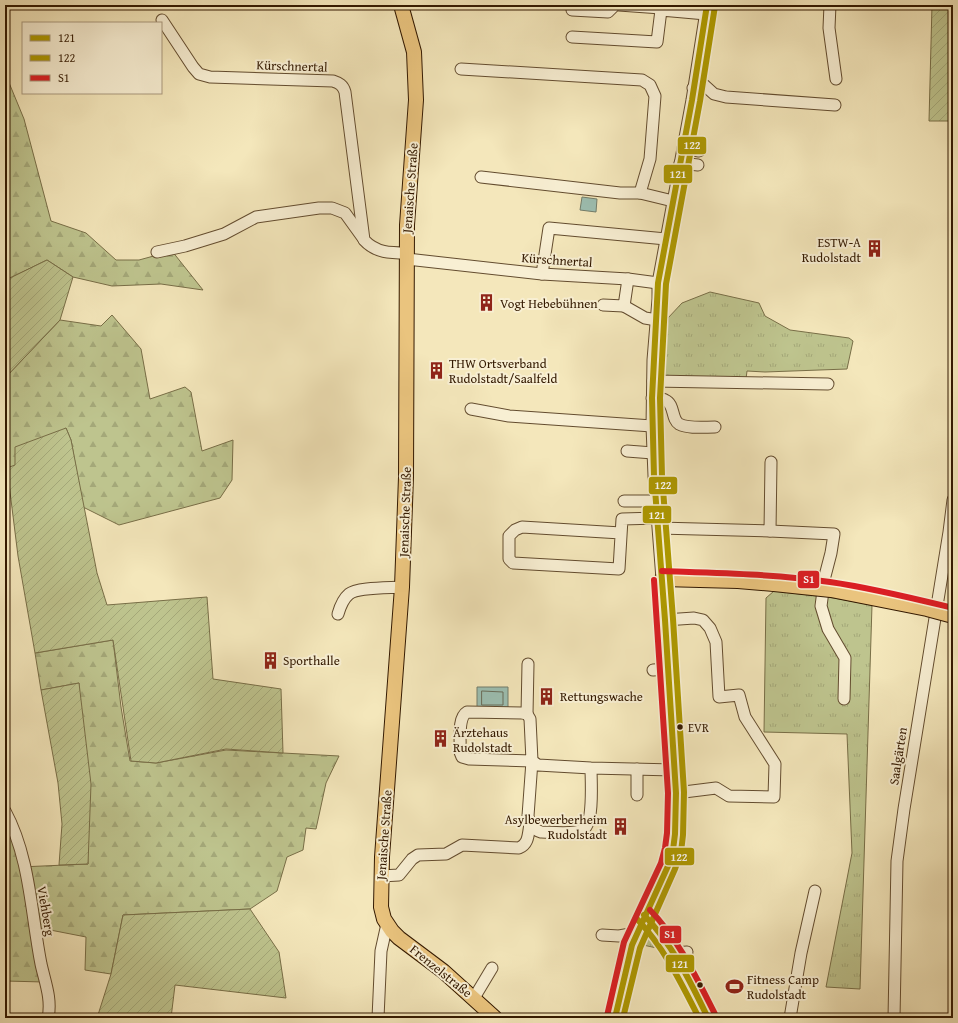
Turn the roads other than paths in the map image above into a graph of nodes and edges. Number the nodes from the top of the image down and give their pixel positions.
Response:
1 (401, 5) edge
2 (615, 5) edge
3 (620, 5) edge
4 (830, 5) edge
5 (706, 9) edge
6 (572, 10) dead end
7 (661, 10) junction
8 (162, 20) dead end
9 (572, 37) dead end
10 (461, 69) dead end
11 (836, 79) dead end
12 (694, 88) junction
13 (835, 105) dead end
14 (683, 148) junction
15 (699, 151) dead end
16 (680, 163) junction
17 (698, 165) dead end
18 (481, 177) dead end
19 (640, 193) junction
20 (673, 201) junction
21 (666, 239) junction
22 (364, 240) junction
23 (157, 252) dead end
24 (407, 256) junction
25 (542, 274) junction
26 (628, 279) junction
27 (658, 283) junction
28 (603, 305) dead end
29 (624, 306) junction
30 (657, 320) junction
31 (653, 382) junction
32 (828, 384) dead end
33 (652, 398) junction
34 (472, 409) dead end
35 (652, 426) junction
36 (715, 427) dead end
37 (627, 451) dead end
38 (653, 453) junction
39 (771, 462) dead end
40 (953, 500) edge
41 (624, 501) dead end
42 (656, 501) junction
43 (658, 523) junction
44 (770, 532) junction
45 (621, 533) junction
46 (662, 579) junction
47 (402, 587) junction
48 (338, 614) dead end
49 (953, 616) edge
50 (665, 620) junction
51 (528, 664) dead end
52 (668, 669) junction
53 (653, 670) dead end
54 (844, 699) dead end
55 (527, 714) junction
56 (532, 761) junction
57 (591, 768) junction
58 (637, 769) junction
59 (674, 770) junction
60 (676, 792) junction
61 (637, 795) dead end
62 (5, 811) edge
63 (530, 824) junction
64 (381, 876) junction
65 (814, 891) dead end
66 (644, 915) junction
67 (387, 924) junction
68 (636, 933) junction
69 (602, 935) dead end
70 (492, 968) dead end
71 (474, 998) junction
72 (48, 1018) edge
73 (378, 1018) edge
74 (495, 1018) edge
75 (616, 1018) edge
76 (708, 1018) edge
77 (790, 1018) edge
78 (894, 1018) edge

1 - 24 main road, Jenaische Straße
2 - 6 street
3 - 7 street
4 - 11 street
5 - 7 street
5 - 12 street
7 - 9 street
8 - 22 street, Kürschnertal
10 - 19 street
12 - 13 street
12 - 14 street
14 - 15 street
14 - 16 street
16 - 17 street
16 - 20 street
18 - 19 street
19 - 20 street
20 - 21 street
21 - 25 street
21 - 27 street
22 - 23 street
22 - 24 street, Kürschnertal
24 - 25 street, Kürschnertal
24 - 47 main road, Jenaische Straße
25 - 26 street, Kürschnertal
26 - 27 street, Kürschnertal
26 - 29 street
27 - 30 street
28 - 29 street
29 - 30 street
30 - 31 street
31 - 32 street
31 - 33 street
33 - 35 street
33 - 36 street
34 - 35 street
35 - 38 street
37 - 38 street
38 - 42 street
39 - 44 street
40 - 78 street, Saalgärten
41 - 42 street
42 - 43 street
43 - 44 street
43 - 45 street
43 - 46 street
44 - 54 street
45 - 45 street
46 - 49 main road, bridge
46 - 50 main road
47 - 48 street
47 - 64 main road, Jenaische Straße
50 - 52 main road
50 - 60 street
51 - 55 street
52 - 53 street
52 - 59 main road
55 - 56 street
55 - 56 street
56 - 57 street
56 - 63 street
57 - 58 street
57 - 63 street
58 - 59 street
58 - 61 street
59 - 60 main road
60 - 66 main road
62 - 72 street, Viehberg
63 - 64 street
64 - 67 main road, Jenaische Straße
65 - 77 street
66 - 68 main road
66 - 76 main road
67 - 71 main road, Frenzelstraße
67 - 73 street
68 - 69 street
68 - 75 main road
70 - 71 street
71 - 74 main road, Frenzelstraße

